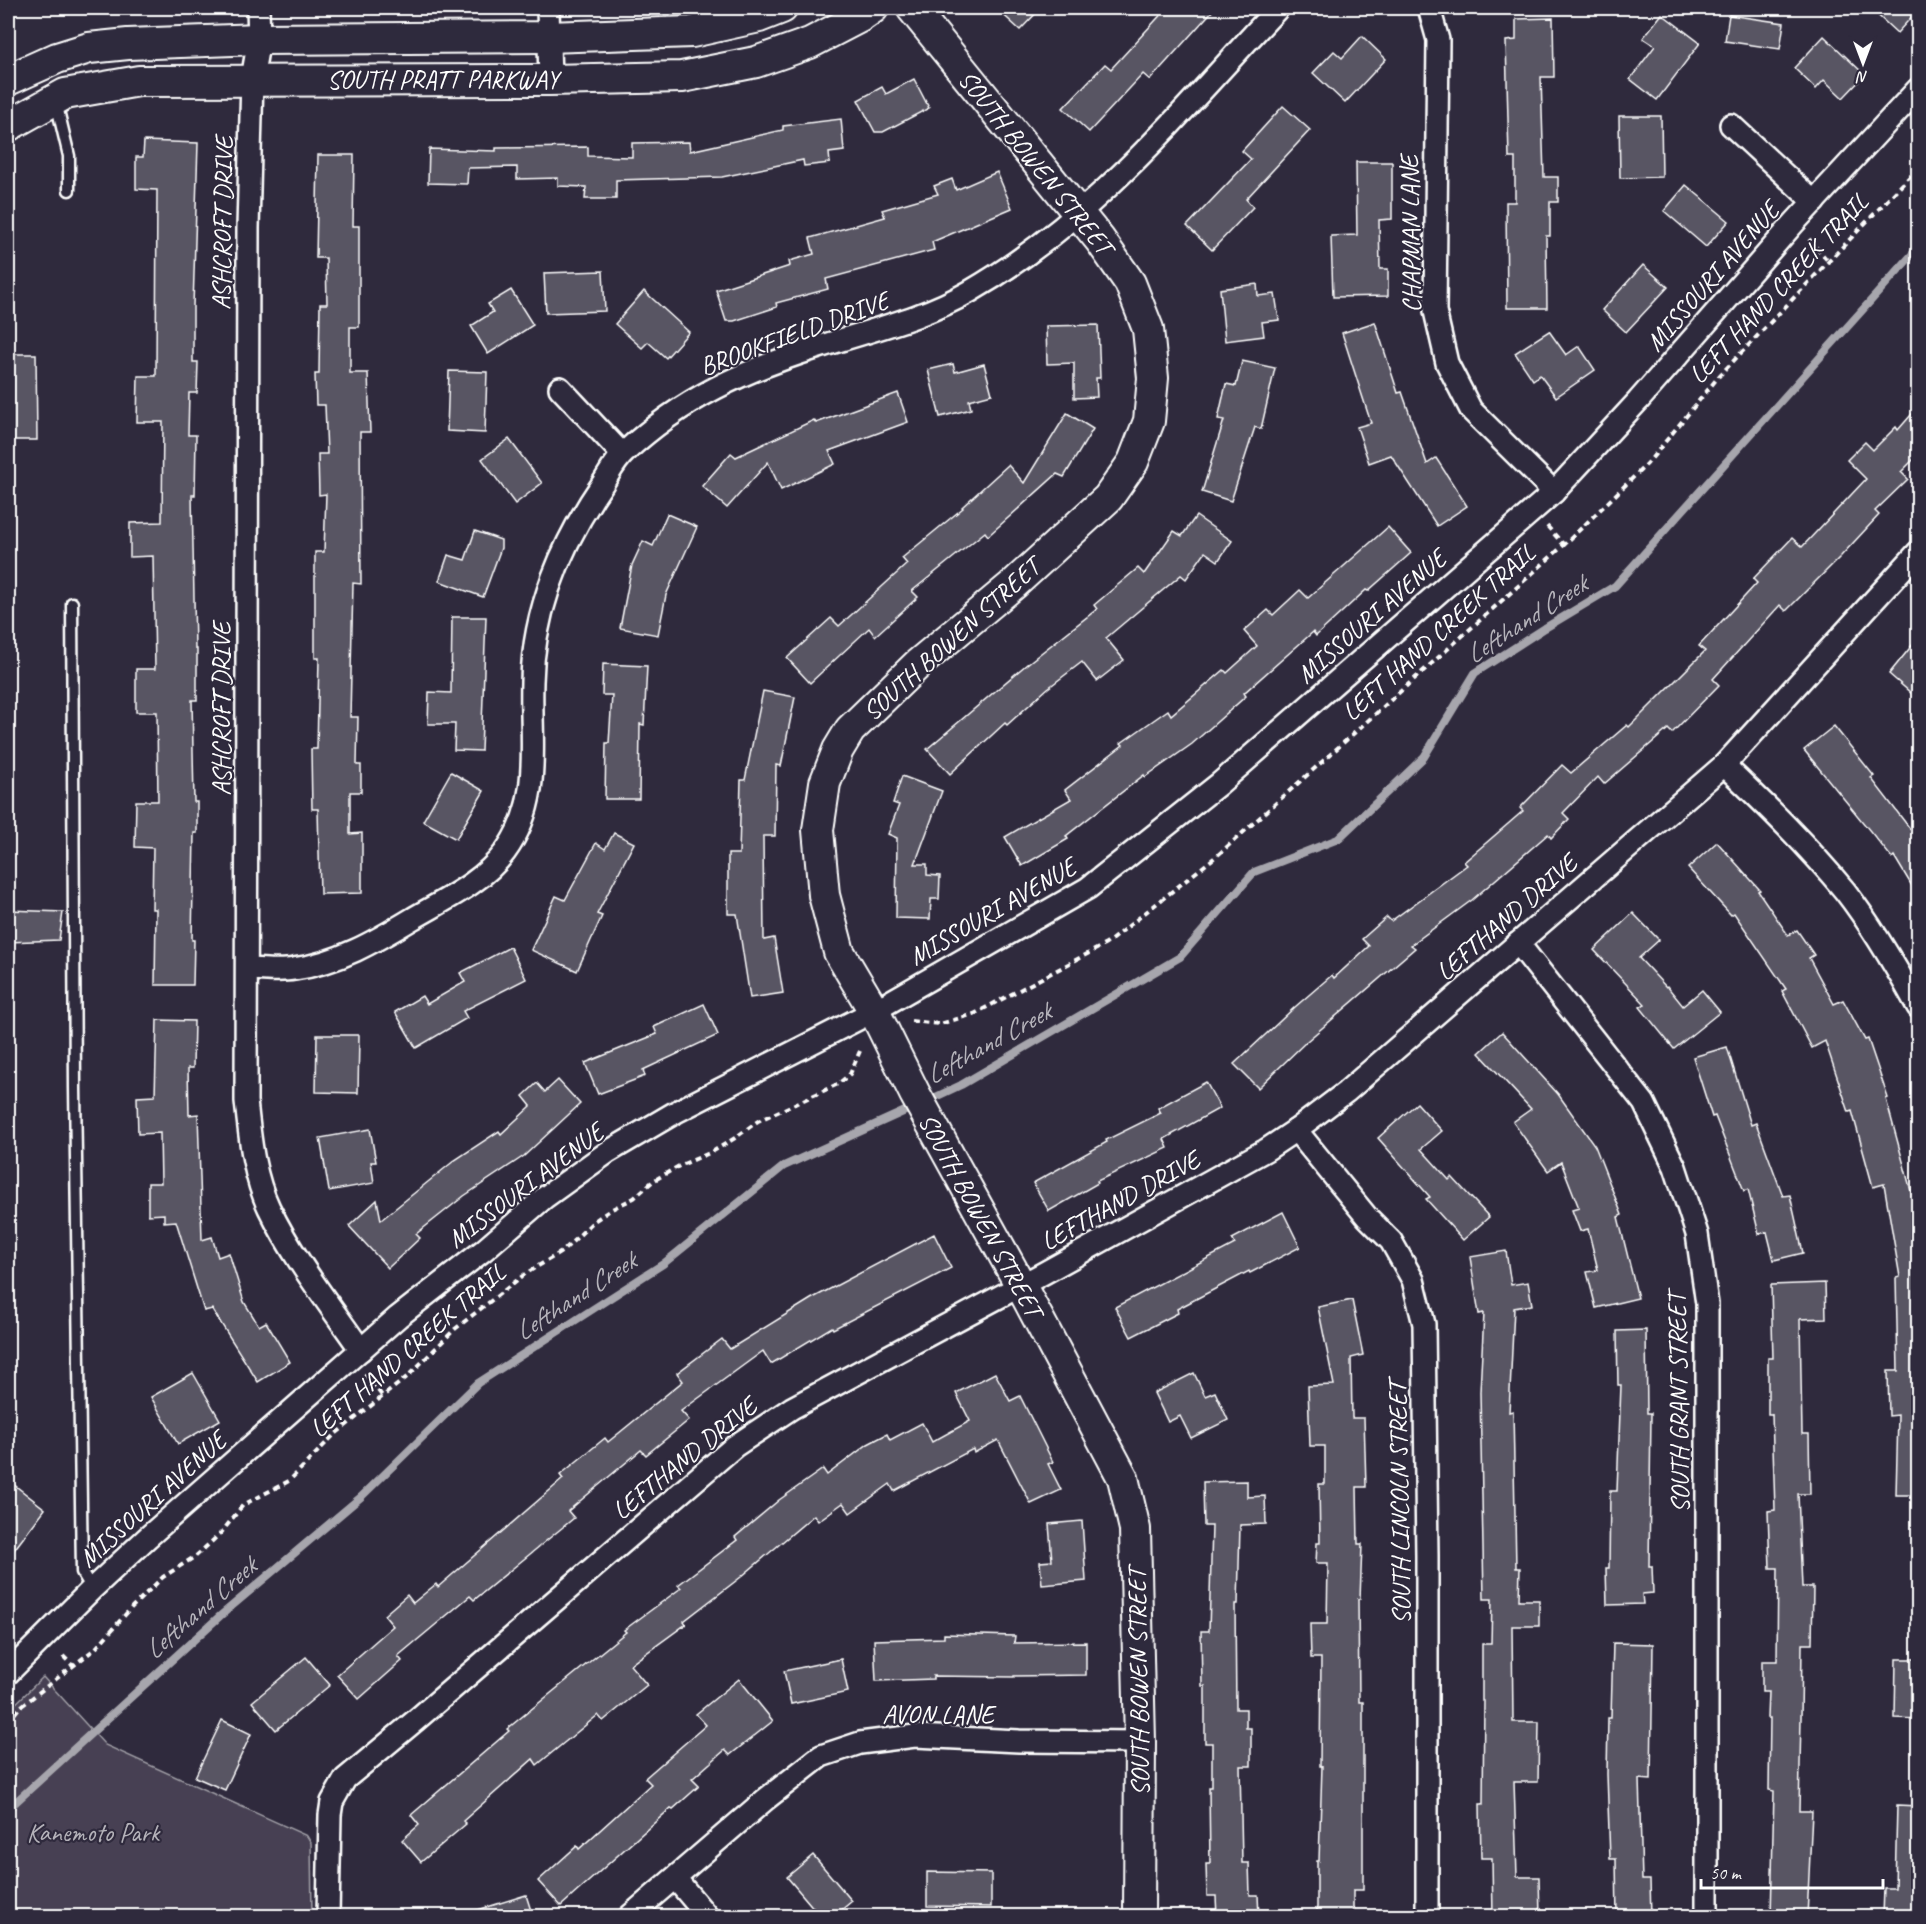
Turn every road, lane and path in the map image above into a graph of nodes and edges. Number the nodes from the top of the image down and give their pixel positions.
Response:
1 (258, 8) edge
2 (548, 8) edge
3 (782, 8) edge
4 (873, 8) edge
5 (912, 8) edge
6 (1278, 8) edge
7 (1429, 8) edge
8 (548, 37) junction
9 (259, 39) junction
10 (252, 79) junction
11 (8, 80) edge
12 (550, 80) junction
13 (1918, 89) edge
14 (55, 100) junction
15 (1731, 125) dead end
16 (8, 126) edge
17 (1918, 168) edge
18 (69, 190) dead end
19 (1814, 202) junction
20 (1079, 214) junction
21 (1794, 223) junction
22 (1828, 261) junction
23 (560, 388) dead end
24 (622, 454) junction
25 (1554, 492) junction
26 (1918, 555) edge
27 (72, 603) dead end
28 (1724, 765) junction
29 (1518, 943) junction
30 (248, 969) junction
31 (1918, 1007) edge
32 (874, 1011) junction
33 (911, 1021) dead end
34 (860, 1051) dead end
35 (1296, 1130) junction
36 (1021, 1286) junction
37 (361, 1350) junction
38 (366, 1375) dead end
39 (382, 1397) junction
40 (92, 1588) junction
41 (63, 1656) dead end
42 (11, 1662) edge
43 (73, 1666) junction
44 (8, 1722) edge
45 (1140, 1742) junction
46 (675, 1878) junction
47 (328, 1917) edge
48 (630, 1917) edge
49 (707, 1917) edge
50 (1139, 1917) edge
51 (1427, 1917) edge
52 (1707, 1917) edge

1 - 9 street, ASHCROFT DRIVE
2 - 8 street
3 - 8 street, SOUTH PRATT PARKWAY
4 - 12 street, SOUTH PRATT PARKWAY
5 - 20 street, SOUTH BOWEN STREET
6 - 20 street, BROOKFIELD DRIVE
7 - 25 street, CHAPMAN LANE
8 - 9 street, SOUTH PRATT PARKWAY
8 - 12 street
9 - 10 street, ASHCROFT DRIVE
9 - 11 street, SOUTH PRATT PARKWAY
10 - 12 street, SOUTH PRATT PARKWAY
10 - 14 street, SOUTH PRATT PARKWAY
10 - 30 street, ASHCROFT DRIVE
13 - 19 street, MISSOURI AVENUE
14 - 16 street, SOUTH PRATT PARKWAY
14 - 18 lane
15 - 19 street
17 - 22 path, LEFT HAND CREEK TRAIL
19 - 21 street, MISSOURI AVENUE
20 - 24 street, BROOKFIELD DRIVE
20 - 32 street, SOUTH BOWEN STREET
21 - 22 path
21 - 25 street, MISSOURI AVENUE
22 - 33 path, LEFT HAND CREEK TRAIL
23 - 24 street
24 - 30 street, BROOKFIELD DRIVE
25 - 32 street, MISSOURI AVENUE
26 - 28 street, LEFTHAND DRIVE
27 - 40 lane
28 - 29 street, LEFTHAND DRIVE
28 - 31 street
29 - 35 street, LEFTHAND DRIVE
29 - 52 street, SOUTH GRANT STREET
30 - 37 street, ASHCROFT DRIVE
32 - 36 street, SOUTH BOWEN STREET
32 - 37 street, MISSOURI AVENUE
34 - 39 path, LEFT HAND CREEK TRAIL
35 - 36 street, LEFTHAND DRIVE
35 - 51 street, SOUTH LINCOLN STREET
36 - 45 street, SOUTH BOWEN STREET
36 - 47 street, LEFTHAND DRIVE
37 - 40 street, MISSOURI AVENUE
38 - 39 path
39 - 43 path, LEFT HAND CREEK TRAIL
40 - 42 street, MISSOURI AVENUE
41 - 43 path
43 - 44 path, LEFT HAND CREEK TRAIL
45 - 46 street, AVON LANE
45 - 50 street, SOUTH BOWEN STREET
46 - 48 street, AVON LANE
46 - 49 street

